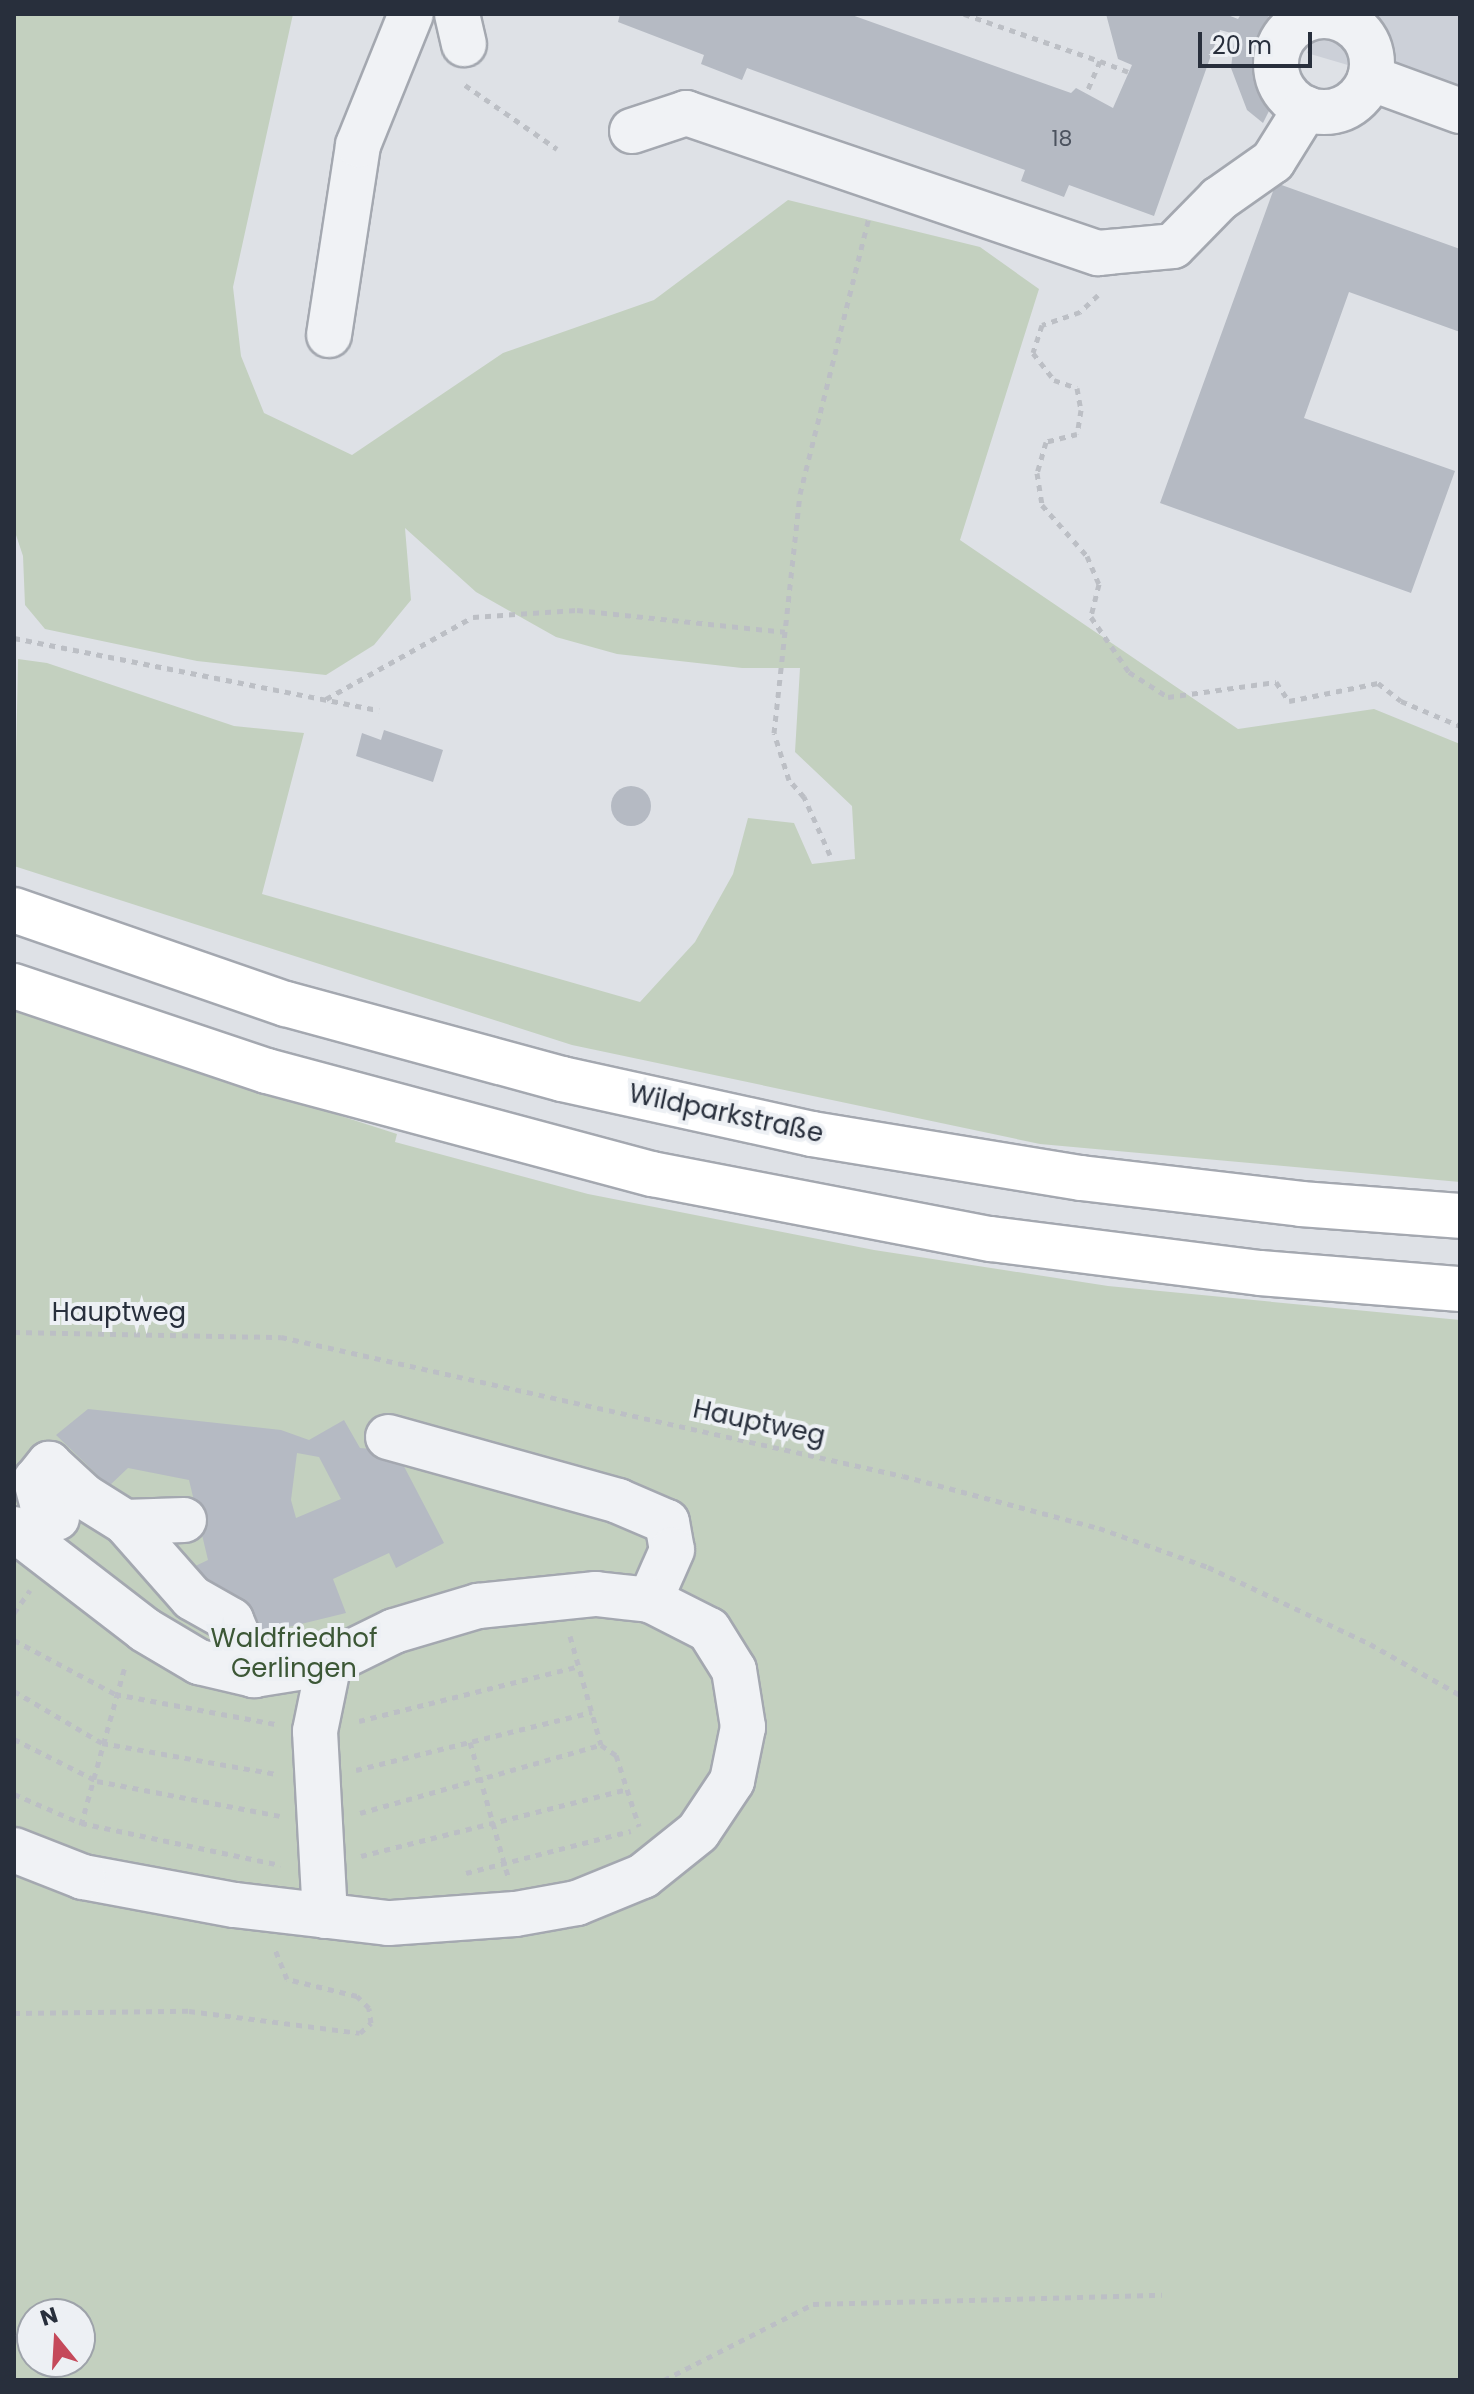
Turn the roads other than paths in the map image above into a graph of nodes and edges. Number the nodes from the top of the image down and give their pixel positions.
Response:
1 (411, 14) edge
2 (1328, 15) edge
3 (1370, 78) junction
4 (1306, 108) junction
5 (1460, 111) edge
6 (632, 131) dead end
7 (329, 335) dead end
8 (14, 910) edge
9 (14, 986) edge
10 (1460, 1216) edge
11 (1460, 1289) edge
12 (388, 1437) dead end
13 (184, 1520) dead end
14 (125, 1522) junction
15 (40, 1526) edge
16 (650, 1600) junction
17 (329, 1663) junction
18 (265, 1674) junction
19 (315, 1721) junction
20 (14, 1850) edge
21 (325, 1916) junction

1 - 7 lane
2 - 3 lane
2 - 4 lane
3 - 4 lane
3 - 5 lane
4 - 6 lane
8 - 10 highway, Wildparkstraße
9 - 11 highway
12 - 16 lane
13 - 14 lane
14 - 15 lane
14 - 18 lane
15 - 18 lane
16 - 17 lane
16 - 21 lane
17 - 18 lane
17 - 19 lane
18 - 19 lane
19 - 21 lane
20 - 21 lane

